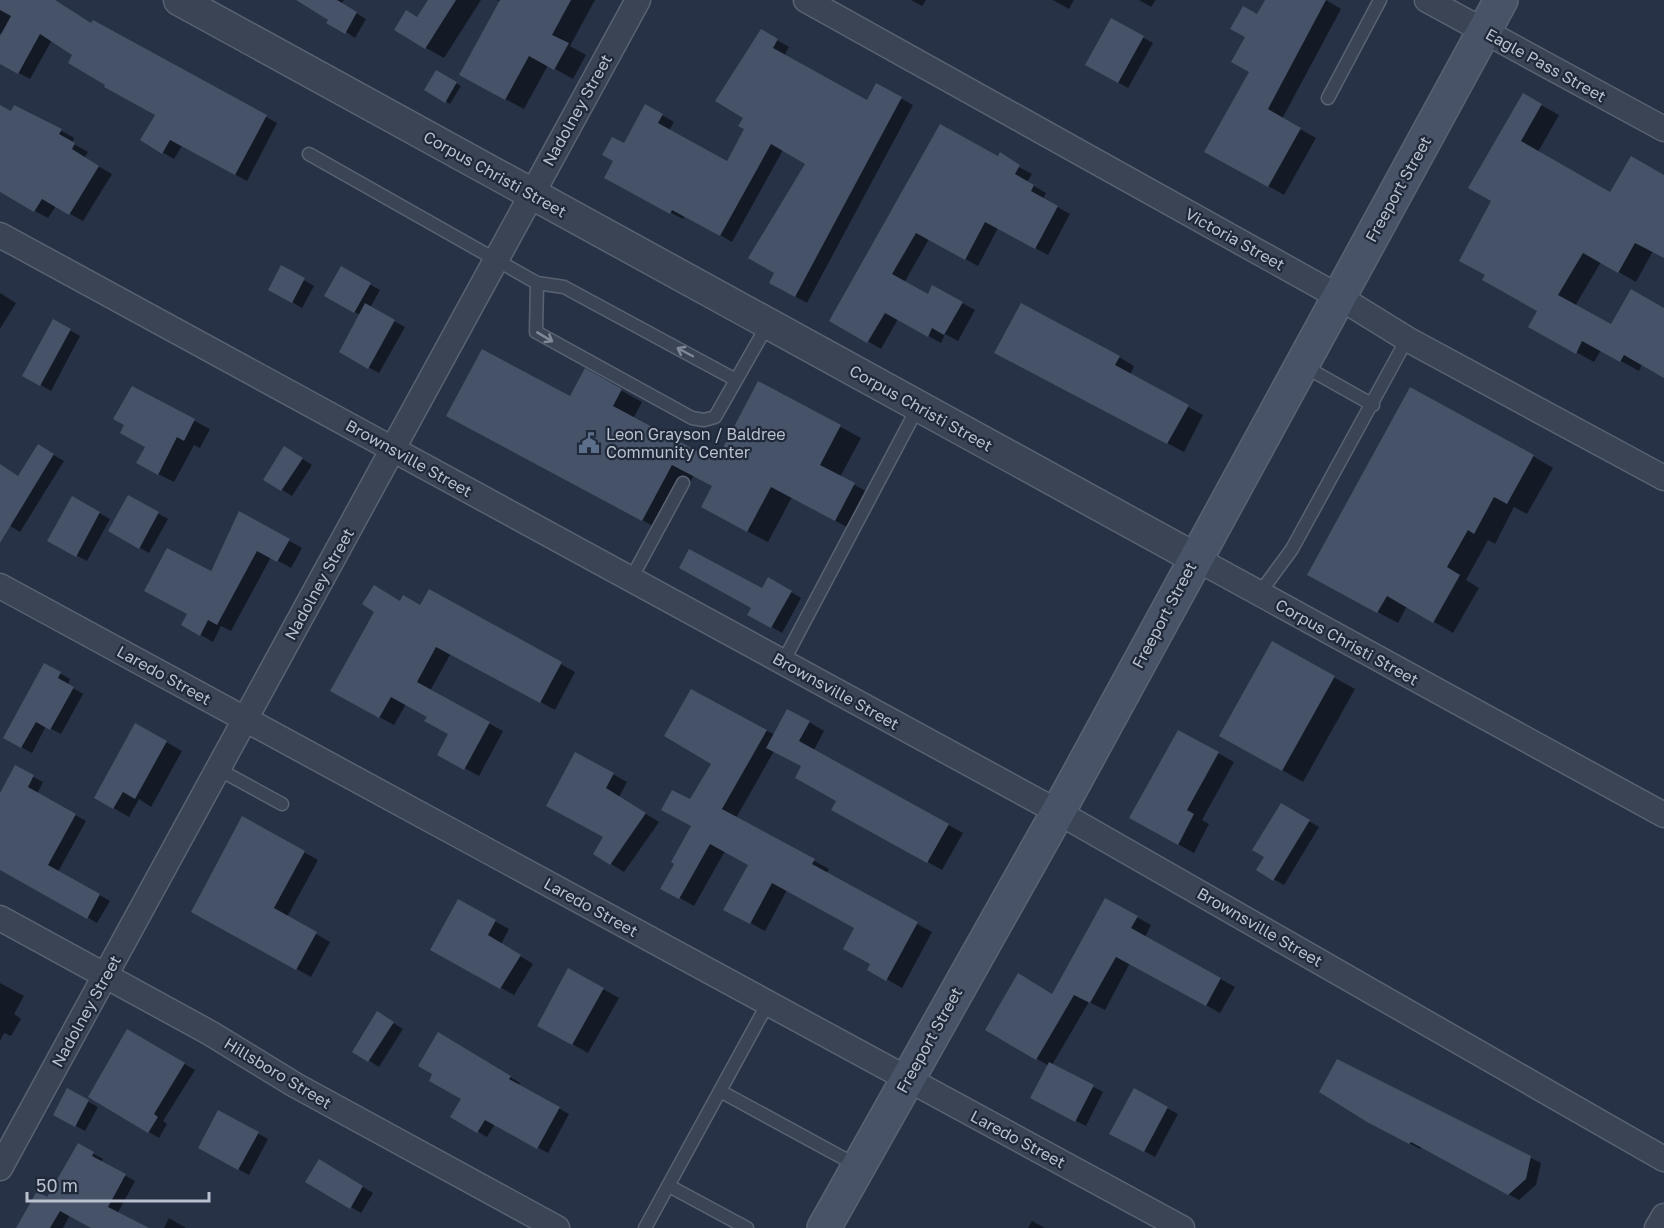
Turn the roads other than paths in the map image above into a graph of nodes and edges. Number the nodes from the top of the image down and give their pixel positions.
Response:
1 (179, 0) edge
2 (638, 0) edge
3 (806, 0) edge
4 (1380, 0) edge
5 (1428, 0) edge
6 (1501, 0) edge
7 (837, 7) edge
8 (1484, 31) junction
9 (1328, 98) dead end
10 (1664, 129) edge
11 (309, 154) dead end
12 (530, 194) junction
13 (0, 235) edge
14 (495, 260) junction
15 (537, 283) junction
16 (1339, 297) junction
17 (768, 324) junction
18 (1407, 339) junction
19 (1301, 365) junction
20 (736, 380) junction
21 (1373, 405) junction
22 (918, 407) junction
23 (393, 449) junction
24 (1664, 478) edge
25 (683, 483) dead end
26 (1195, 558) junction
27 (631, 579) junction
28 (0, 586) edge
29 (1259, 594) junction
30 (783, 662) junction
31 (245, 719) junction
32 (218, 769) junction
33 (282, 804) dead end
34 (1058, 812) junction
35 (1664, 815) edge
36 (0, 918) edge
37 (105, 975) junction
38 (768, 1003) junction
39 (908, 1079) junction
40 (720, 1091) junction
41 (1664, 1159) edge
42 (858, 1167) junction
43 (0, 1168) edge
44 (669, 1186) junction
45 (1664, 1216) edge
46 (557, 1228) edge
47 (645, 1228) edge
48 (747, 1228) edge
49 (824, 1228) edge
50 (1182, 1228) edge
51 (1657, 1228) edge

1 - 12 street, Corpus Christi Street
2 - 12 street, Nadolney Street
3 - 7 street, Victoria Street
4 - 9 lane
5 - 8 street, Eagle Pass Street
6 - 8 main road, Freeport Street
7 - 16 street, Victoria Street
8 - 10 street, Eagle Pass Street
8 - 16 main road, Freeport Street
11 - 14 lane
12 - 14 street, Nadolney Street
12 - 17 street, Corpus Christi Street
13 - 23 street, Brownsville Street
14 - 15 lane
14 - 23 street, Nadolney Street
20 -> 15 lane
15 -> 20 lane
16 - 18 street, Victoria Street
16 - 19 main road, Freeport Street
17 - 20 lane
17 - 22 street, Corpus Christi Street
18 - 21 lane
18 - 24 street, Victoria Street
19 - 21 lane
19 - 26 main road, Freeport Street
21 - 29 lane
22 - 26 street, Corpus Christi Street
22 - 30 lane
23 - 27 street, Brownsville Street
23 - 31 street, Nadolney Street
25 - 27 lane
26 - 29 street, Corpus Christi Street
26 - 34 main road, Freeport Street
27 - 30 street, Brownsville Street
28 - 31 street, Laredo Street
29 - 35 street, Corpus Christi Street
30 - 34 street, Brownsville Street
31 - 32 street, Nadolney Street
31 - 38 street, Laredo Street
32 - 33 lane
32 - 37 street, Nadolney Street
34 - 39 main road, Freeport Street
34 - 41 street, Brownsville Street
36 - 37 street, Hillsboro Street
37 - 43 street, Nadolney Street
37 - 46 street, Hillsboro Street
38 - 39 street, Laredo Street
38 - 40 lane
39 - 42 main road, Freeport Street
39 - 50 street, Laredo Street
40 - 42 lane
40 - 44 lane
42 - 49 main road, Freeport Street
44 - 47 lane
44 - 48 lane
45 - 51 street

